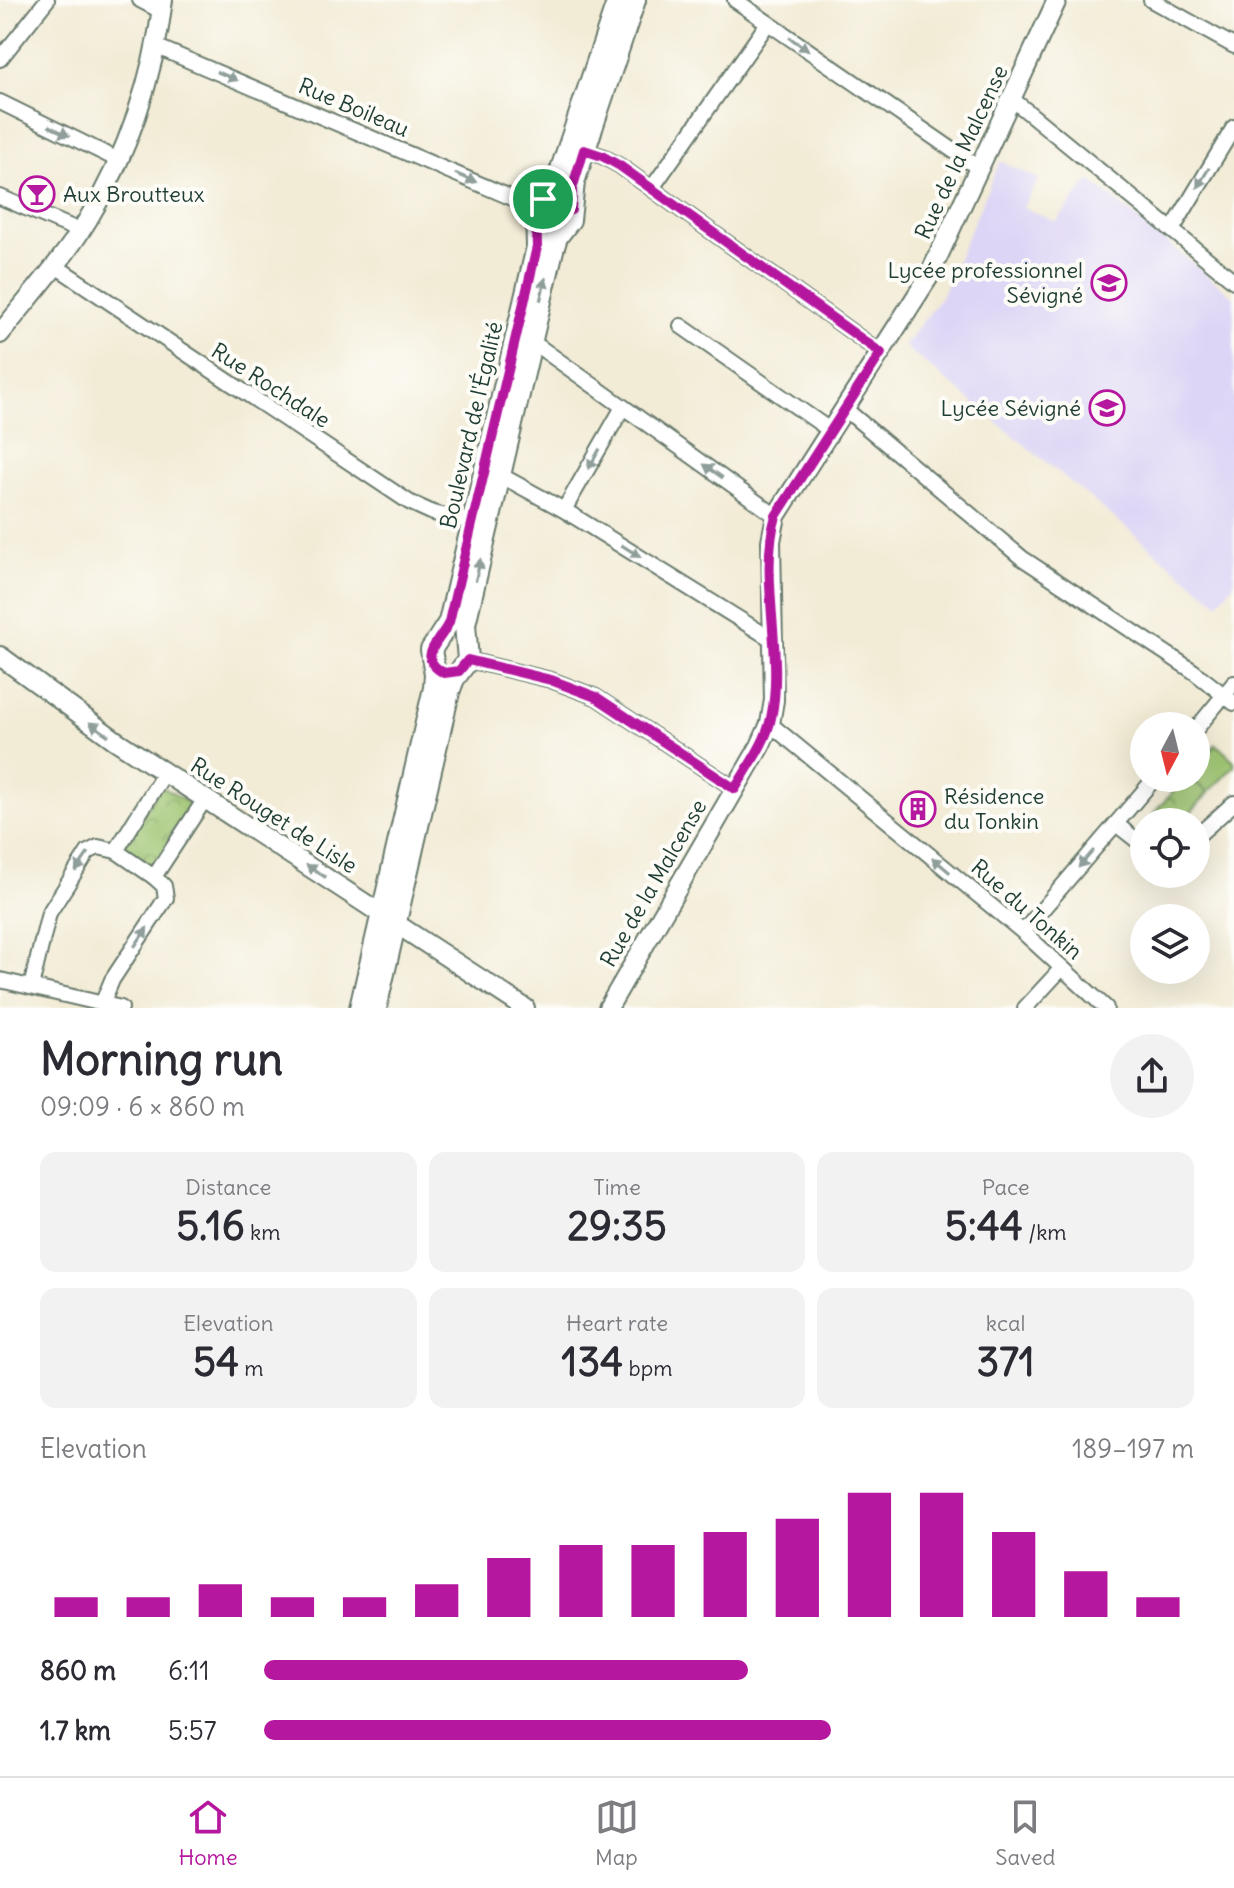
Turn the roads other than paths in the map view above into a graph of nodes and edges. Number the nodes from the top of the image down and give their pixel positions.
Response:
1 (47, 0) edge
2 (140, 0) edge
3 (618, 0) edge
4 (635, 0) edge
5 (735, 0) edge
6 (1057, 0) edge
7 (1151, 0) edge
8 (162, 6) edge
9 (768, 23) junction
10 (155, 46) junction
11 (1234, 46) edge
12 (0, 59) edge
13 (1012, 99) junction
14 (0, 102) edge
15 (1234, 127) edge
16 (584, 150) junction
17 (118, 160) junction
18 (980, 169) junction
19 (652, 188) junction
20 (0, 197) edge
21 (538, 209) junction
22 (567, 220) junction
23 (1172, 230) junction
24 (80, 231) junction
25 (54, 265) junction
26 (1234, 281) edge
27 (681, 326) dead end
28 (0, 334) edge
29 (531, 341) junction
30 (881, 353) junction
31 (623, 407) junction
32 (845, 409) junction
33 (831, 431) junction
34 (500, 475) junction
35 (564, 510) junction
36 (776, 516) junction
37 (473, 522) junction
38 (440, 638) junction
39 (773, 640) junction
40 (0, 656) edge
41 (465, 659) junction
42 (432, 663) junction
43 (1234, 683) edge
44 (1229, 699) edge
45 (1210, 716) edge
46 (770, 724) junction
47 (165, 772) junction
48 (735, 789) junction
49 (1143, 792) edge
50 (205, 799) junction
51 (1234, 803) edge
52 (1116, 824) junction
53 (1210, 824) edge
54 (1130, 835) edge
55 (116, 851) junction
56 (154, 877) junction
57 (388, 919) junction
58 (1023, 932) junction
59 (1062, 968) junction
60 (0, 980) edge
61 (31, 987) junction
62 (82, 1004) edge
63 (102, 1004) junction
64 (121, 1008) edge
65 (360, 1008) edge
66 (376, 1008) edge
67 (525, 1008) edge
68 (608, 1008) edge
69 (1025, 1008) edge
70 (1106, 1008) edge

1 - 12 street
2 - 8 street
3 - 21 main road, Boulevard de l'Égalité
4 - 16 main road, Boulevard de l'Égalité
5 - 9 street
6 - 13 street, Rue de la Malcense
7 - 11 street
8 - 10 street
9 -> 18 street
9 - 19 street
10 - 17 street
10 -> 21 street, Rue Boileau
13 - 18 street, Rue de la Malcense
13 - 23 street
14 -> 17 street
15 -> 23 street
16 - 19 street
16 - 22 main road, Boulevard de l'Égalité
17 - 24 street
18 - 30 street, Rue de la Malcense
19 - 30 street
20 - 24 street
21 - 22 main road
21 - 22 main road
21 - 37 main road, Boulevard de l'Égalité
29 -> 22 main road, Boulevard de l'Égalité
23 - 26 street
24 - 25 street
25 - 28 street
25 - 37 street, Rue Rochdale
27 - 33 street
29 - 31 street
29 - 34 main road, Boulevard de l'Égalité
30 - 32 street, Rue de la Malcense
31 -> 35 street
36 -> 31 street
32 - 33 street, Rue de la Malcense
32 - 44 street
33 - 36 street, Rue de la Malcense
34 - 35 street
41 -> 34 main road, Boulevard de l'Égalité
35 -> 39 street
36 - 39 street, Rue de la Malcense
37 - 38 main road, Boulevard de l'Égalité
38 - 41 main road
38 - 42 main road
39 - 46 street, Rue de la Malcense
47 -> 40 street, Rue Rouget de Lisle
41 - 42 main road
41 - 48 street
41 - 57 main road, Boulevard de l'Égalité
42 - 57 main road, Boulevard de l'Égalité
43 - 44 street
44 - 45 street
46 - 48 street, Rue de la Malcense
58 -> 46 street, Rue du Tonkin
47 - 50 street, Rue Rouget de Lisle
47 - 55 street
48 - 68 street, Rue de la Malcense
49 - 52 street
50 - 56 street
57 -> 50 street, Rue Rouget de Lisle
51 - 53 street
52 - 54 street
52 -> 58 street
55 - 56 street
55 -> 61 street
63 -> 56 street
57 - 65 main road, Boulevard de l'Égalité
57 - 66 main road, Boulevard de l'Égalité
57 - 67 street, Rue Rouget de Lisle
58 - 59 street, Rue du Tonkin
59 - 69 street
59 - 70 street, Rue du Tonkin
60 - 61 street
61 - 62 street
62 - 63 street
63 - 64 street

